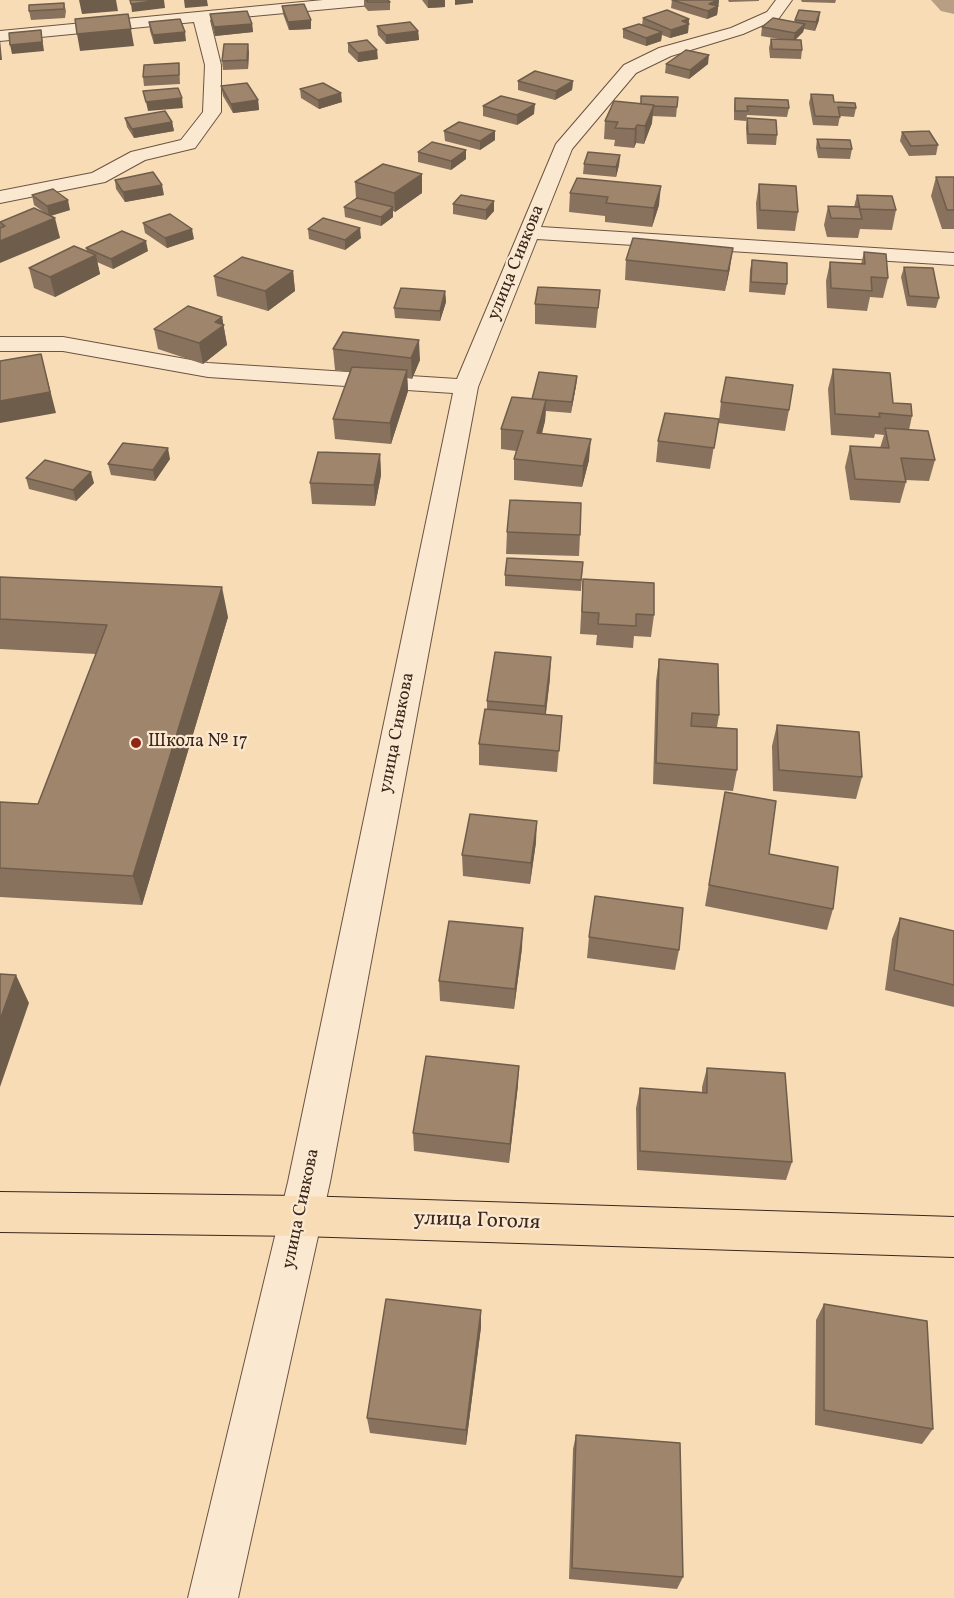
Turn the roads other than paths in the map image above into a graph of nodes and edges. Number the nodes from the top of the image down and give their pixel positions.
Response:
1 (371, 0) edge
2 (784, 0) edge
3 (201, 17) junction
4 (0, 36) edge
5 (0, 197) edge
6 (529, 232) junction
7 (954, 260) edge
8 (0, 344) edge
9 (466, 387) junction
10 (0, 1212) edge
11 (301, 1216) junction
12 (954, 1237) edge
13 (213, 1598) edge

1 - 3 street
2 - 6 street, улица Сивкова
3 - 4 street
3 - 5 street
6 - 7 street
6 - 9 street, улица Сивкова
8 - 9 street
9 - 11 street, улица Сивкова
10 - 11 main road, улица Гоголя
11 - 12 main road, улица Гоголя
11 - 13 street, улица Сивкова

